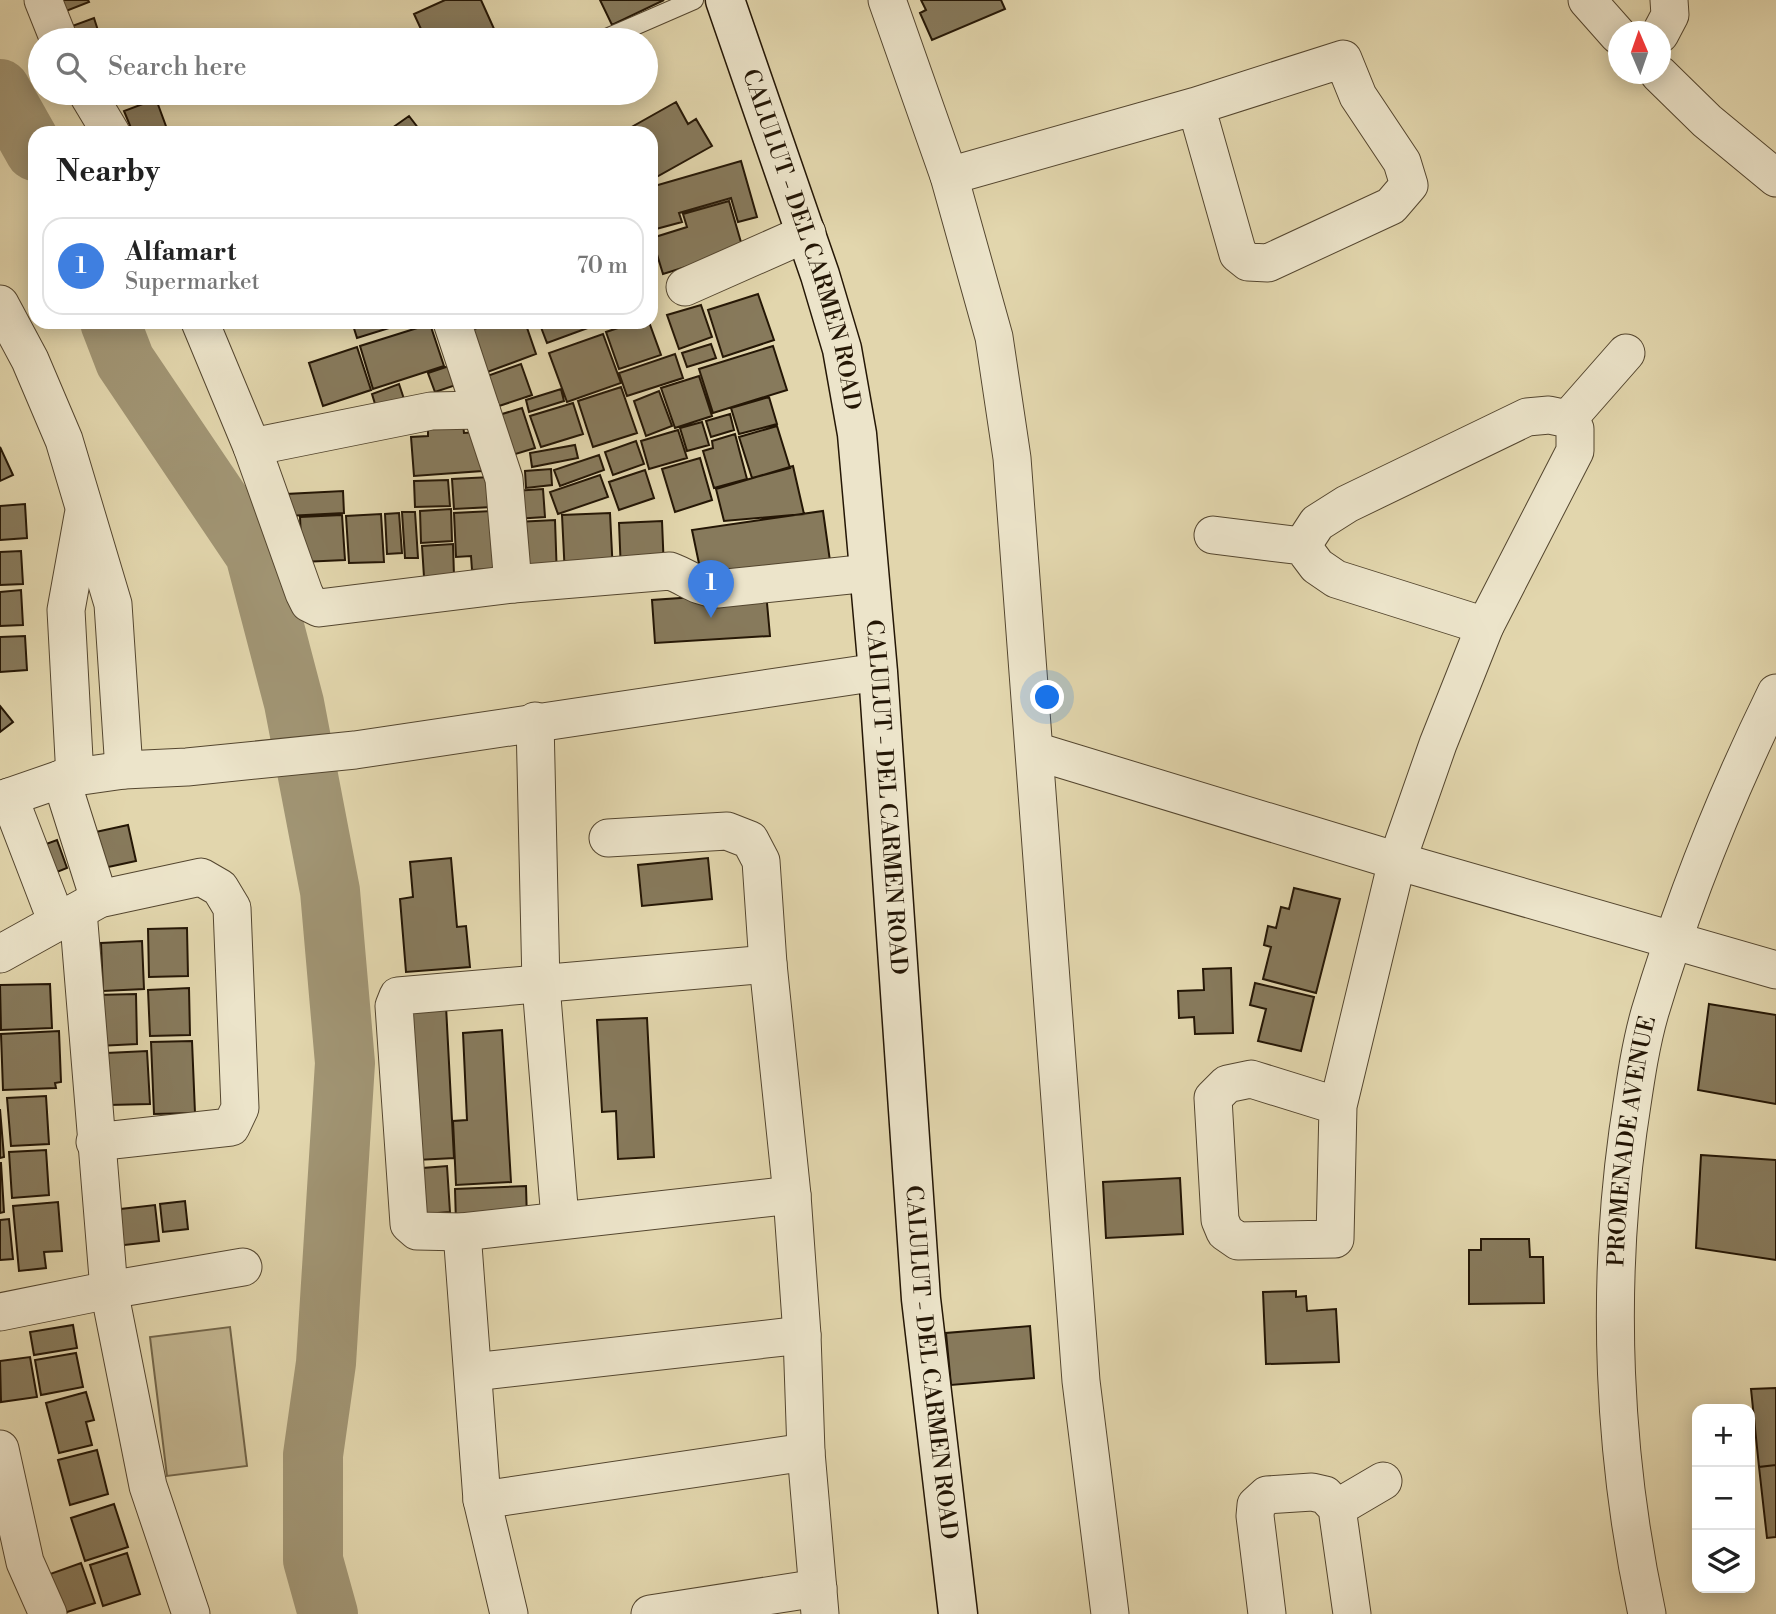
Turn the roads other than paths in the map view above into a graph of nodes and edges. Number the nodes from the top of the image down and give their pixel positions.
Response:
1 (43, 0) edge
2 (694, 0) edge
3 (725, 0) edge
4 (887, 0) edge
5 (1587, 0) edge
6 (1669, 0) edge
7 (1667, 21) edge
8 (1608, 23) edge
9 (54, 28) edge
10 (630, 28) edge
11 (1669, 84) edge
12 (94, 105) edge
13 (1196, 106) junction
14 (107, 126) edge
15 (949, 176) junction
16 (1776, 177) edge
17 (807, 233) junction
18 (685, 287) dead end
19 (0, 304) edge
20 (203, 329) edge
21 (454, 329) edge
22 (1626, 353) dead end
23 (481, 410) junction
24 (1568, 419) junction
25 (252, 447) junction
26 (84, 512) junction
27 (1213, 535) dead end
28 (1303, 545) junction
29 (869, 573) junction
30 (513, 584) junction
31 (1485, 626) junction
32 (878, 672) junction
33 (1776, 693) edge
34 (535, 721) junction
35 (1035, 751) junction
36 (124, 770) junction
37 (68, 778) junction
38 (5, 799) edge
39 (608, 838) dead end
40 (1397, 861) junction
41 (78, 911) junction
42 (1675, 941) junction
43 (0, 954) edge
44 (768, 964) junction
45 (1776, 970) edge
46 (541, 985) junction
47 (1338, 1107) junction
48 (94, 1142) junction
49 (792, 1195) junction
50 (560, 1219) junction
51 (462, 1232) junction
52 (243, 1267) dead end
53 (109, 1290) junction
54 (0, 1312) edge
55 (802, 1335) junction
56 (473, 1372) junction
57 (0, 1449) edge
58 (806, 1452) junction
59 (1383, 1481) dead end
60 (482, 1500) junction
61 (1337, 1508) junction
62 (819, 1601) edge
63 (48, 1614) edge
64 (191, 1614) edge
65 (509, 1614) edge
66 (650, 1614) edge
67 (958, 1614) edge
68 (1110, 1614) edge
69 (1267, 1614) edge
70 (1352, 1614) edge
71 (1647, 1614) edge

1 - 9 street
2 - 10 lane
3 - 17 main road, CALULUT - DEL CARMEN ROAD
4 - 15 street
5 - 8 street
6 - 7 street
11 - 16 street
12 - 14 street
13 - 13 street
13 - 15 street
15 - 35 street
17 - 18 street
17 - 29 main road, CALULUT - DEL CARMEN ROAD
19 - 26 street
20 - 25 street
21 - 23 street
22 - 24 street
23 - 25 street
23 - 30 street
24 - 28 street
24 - 31 street
25 - 30 street
26 - 36 street
26 - 37 street
27 - 28 street
28 - 31 street
29 - 30 street
29 - 32 main road, CALULUT - DEL CARMEN ROAD
31 - 40 street
32 - 34 street
32 - 67 main road, CALULUT - DEL CARMEN ROAD
33 - 42 street, PROMENADE AVENUE
34 - 36 street
34 - 46 street
35 - 40 street
35 - 68 street
36 - 37 street
37 - 38 street
37 - 41 street
38 - 41 street
39 - 44 street
40 - 42 street
40 - 47 street
41 - 43 street
41 - 48 street
41 - 48 street
42 - 45 street
42 - 71 street, PROMENADE AVENUE
44 - 46 street
44 - 49 street
46 - 50 street
46 - 51 street
47 - 47 street
48 - 53 street
49 - 50 street
49 - 55 street
50 - 51 street
51 - 56 street
52 - 53 street
53 - 54 street
53 - 64 street
55 - 56 street
55 - 58 street
56 - 60 street
57 - 63 street
58 - 60 street
58 - 62 street
59 - 61 street
60 - 65 street
61 - 69 street
61 - 70 street
62 - 66 street

